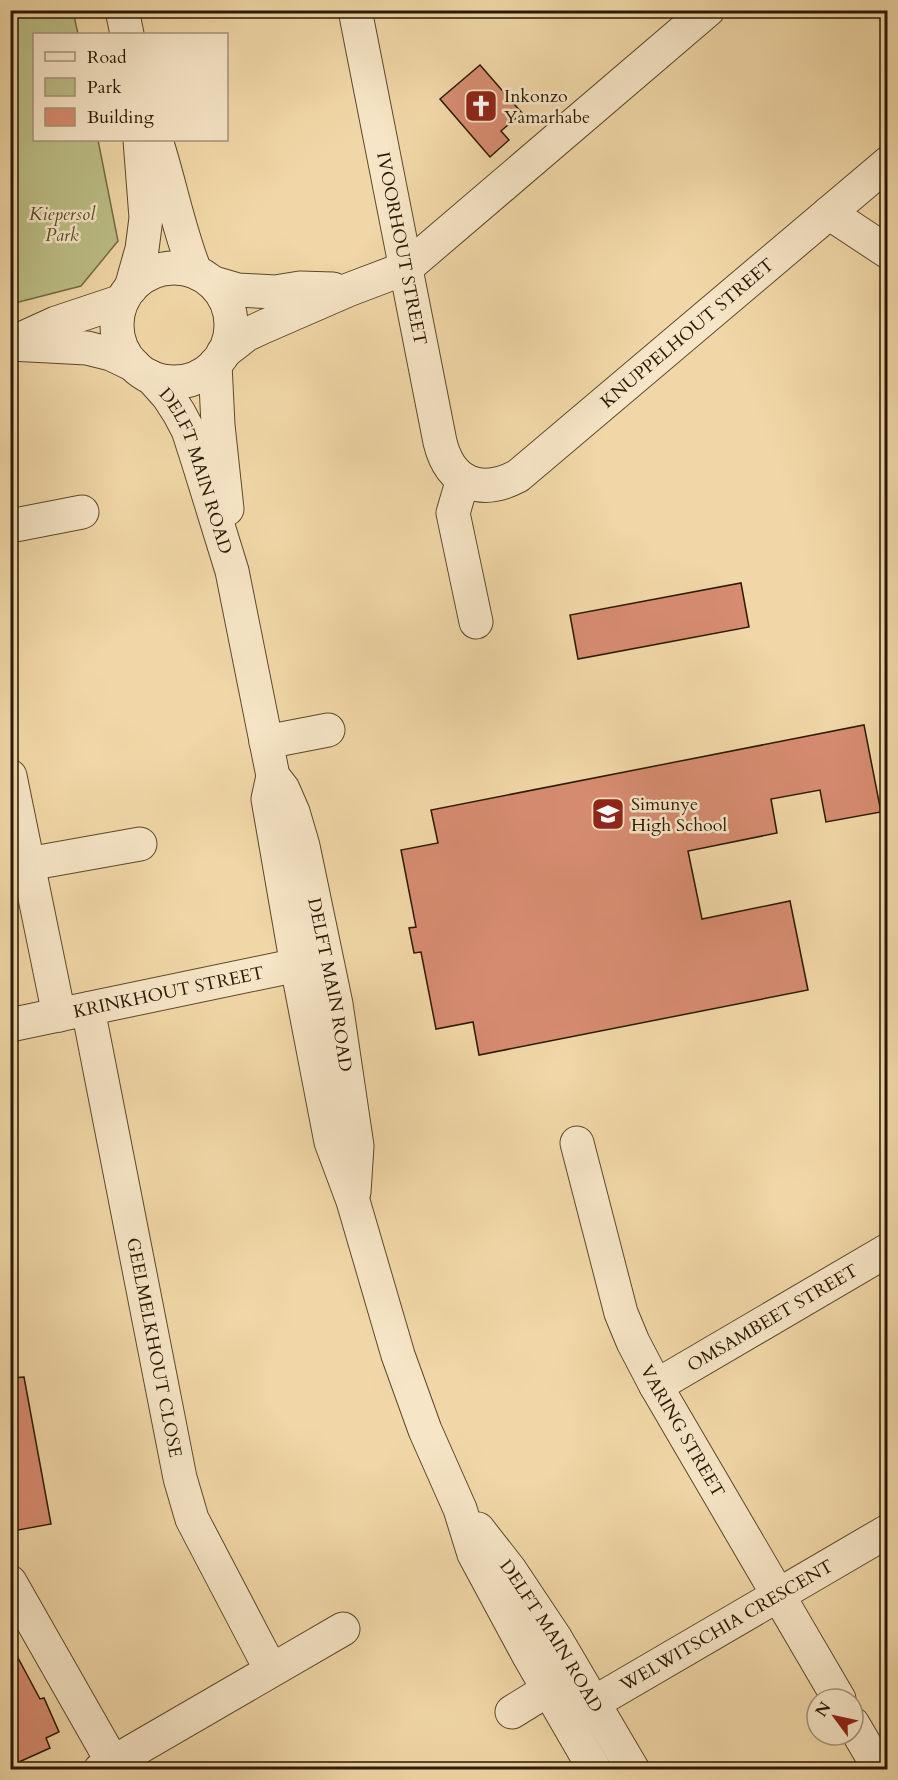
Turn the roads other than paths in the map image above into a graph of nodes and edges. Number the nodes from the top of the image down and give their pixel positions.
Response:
1 (122, 10) edge
2 (355, 10) edge
3 (708, 10) edge
4 (127, 33) edge
5 (140, 141) edge
6 (156, 141) edge
7 (888, 163) edge
8 (829, 213) junction
9 (888, 252) edge
10 (406, 268) junction
11 (204, 277) junction
12 (348, 290) junction
13 (127, 294) junction
14 (10, 344) edge
15 (219, 359) junction
16 (142, 371) junction
17 (470, 482) junction
18 (82, 512) dead end
19 (10, 526) edge
20 (232, 571) junction
21 (476, 622) dead end
22 (328, 730) dead end
23 (266, 742) junction
24 (10, 776) edge
25 (140, 844) dead end
26 (28, 864) junction
27 (311, 962) junction
28 (73, 1012) junction
29 (10, 1025) edge
30 (577, 1143) dead end
31 (888, 1250) edge
32 (656, 1386) junction
33 (460, 1509) junction
34 (888, 1531) edge
35 (10, 1581) edge
36 (778, 1596) junction
37 (343, 1629) dead end
38 (271, 1670) junction
39 (576, 1672) junction
40 (832, 1687) edge
41 (549, 1690) junction
42 (594, 1702) junction
43 (512, 1712) dead end
44 (566, 1719) junction
45 (865, 1744) edge
46 (110, 1767) edge
47 (595, 1770) edge
48 (633, 1770) edge
49 (880, 1770) edge

1 - 4 street
2 - 10 street, IVOORHOUT STREET
3 - 10 street
5 - 13 street
6 - 11 street
7 - 8 street, KNUPPELHOUT STREET
8 - 9 street
8 - 17 street, KNUPPELHOUT STREET
10 - 12 street
10 - 17 street, IVOORHOUT STREET
11 - 12 street
11 - 13 street
11 - 15 street
12 - 15 street
13 - 14 street
13 - 16 street
14 - 16 street
15 - 16 street
15 - 20 street, DELFT MAIN ROAD
16 - 20 street, DELFT MAIN ROAD
17 - 21 street
18 - 19 street
20 - 23 street, DELFT MAIN ROAD
22 - 23 street
23 - 27 street, DELFT MAIN ROAD
24 - 26 street, GEELMELKHOUT CLOSE
25 - 26 street
26 - 28 street, GEELMELKHOUT CLOSE
27 - 28 street, KRINKHOUT STREET
27 - 33 street, DELFT MAIN ROAD
28 - 29 street, KRINKHOUT STREET
28 - 38 street, GEELMELKHOUT CLOSE
30 - 32 street, VARING STREET
31 - 32 street, OMSAMBEET STREET
32 - 36 street, VARING STREET
33 - 39 street, DELFT MAIN ROAD
33 - 41 street, DELFT MAIN ROAD
34 - 36 street, WELWITSCHIA CRESCENT
35 - 46 street
36 - 40 street, VARING STREET
36 - 42 street, WELWITSCHIA CRESCENT
37 - 38 street
38 - 46 street
39 - 41 street
39 - 42 street, DELFT MAIN ROAD
41 - 43 street
41 - 44 street, DELFT MAIN ROAD
42 - 44 street, WELWITSCHIA CRESCENT
42 - 48 street, DELFT MAIN ROAD
44 - 47 street, DELFT MAIN ROAD
45 - 49 street

